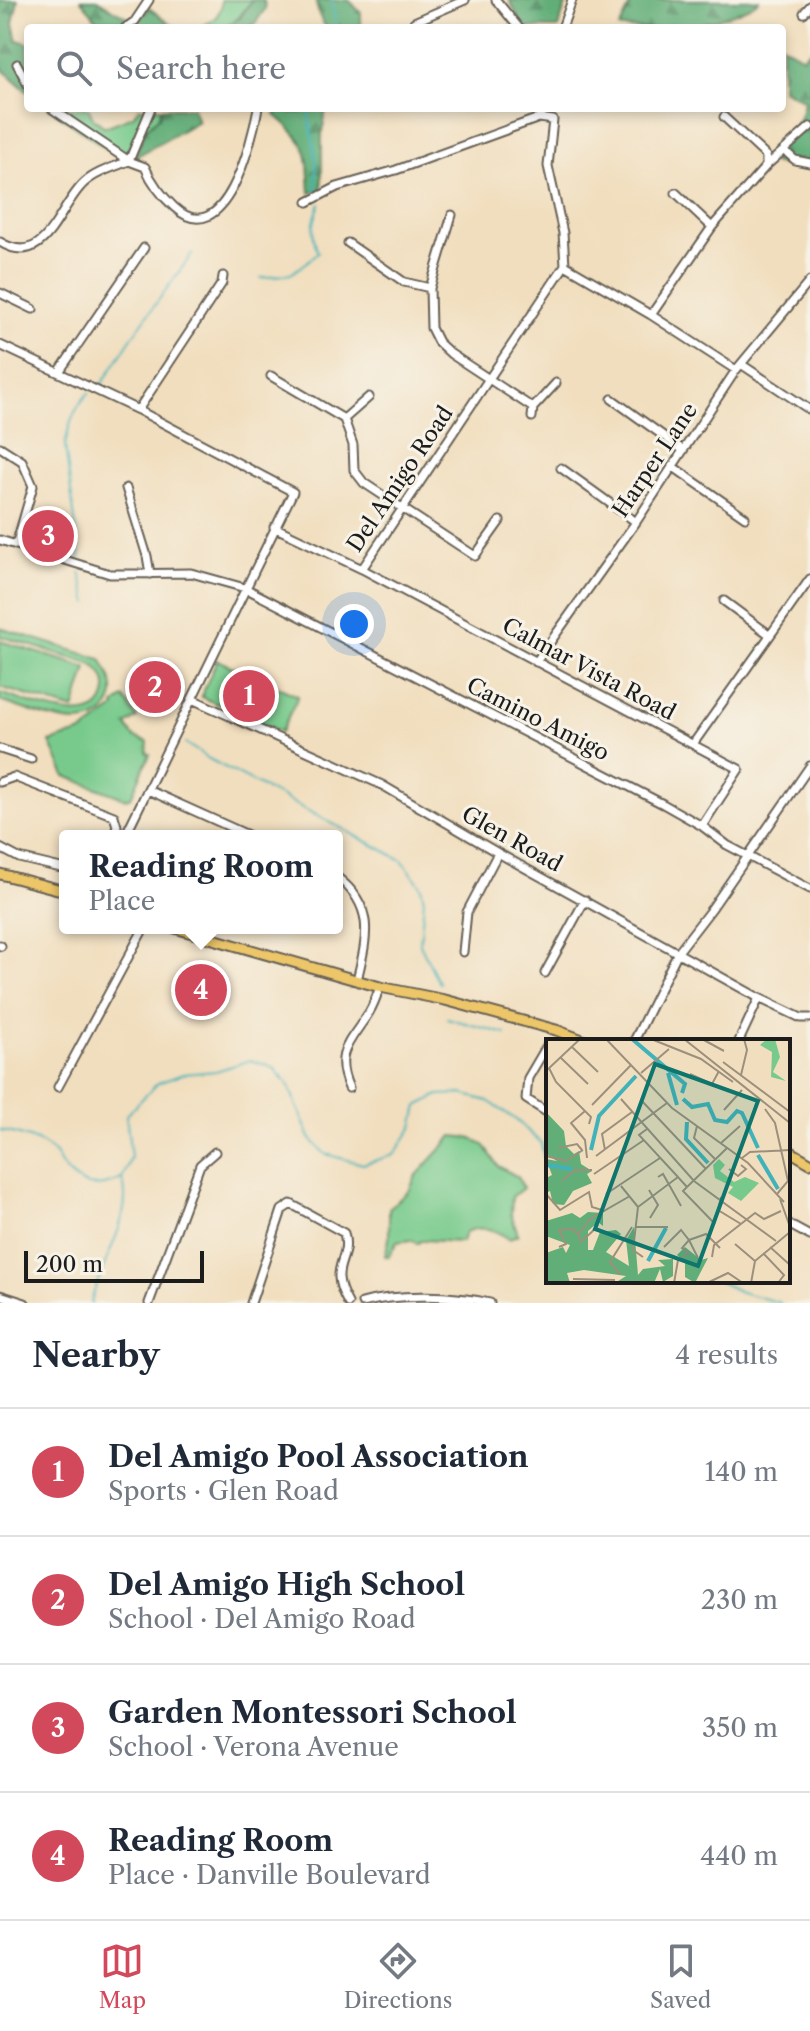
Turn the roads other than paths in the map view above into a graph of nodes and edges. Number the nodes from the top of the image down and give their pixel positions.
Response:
1 (149, 0) edge
2 (465, 0) edge
3 (496, 0) edge
4 (572, 0) edge
5 (810, 6) edge
6 (804, 13) dead end
7 (414, 22) dead end
8 (131, 24) edge
9 (516, 24) edge
10 (563, 24) edge
11 (17, 64) dead end
12 (24, 77) edge
13 (57, 112) edge
14 (149, 112) edge
15 (257, 112) edge
16 (539, 112) edge
17 (554, 112) edge
18 (724, 117) dead end
19 (539, 118) junction
20 (553, 120) junction
21 (810, 127) edge
22 (785, 151) junction
23 (129, 161) junction
24 (810, 163) edge
25 (766, 166) junction
26 (676, 193) dead end
27 (308, 202) dead end
28 (452, 215) dead end
29 (712, 227) junction
30 (0, 242) edge
31 (348, 243) dead end
32 (144, 248) dead end
33 (565, 265) junction
34 (223, 276) dead end
35 (810, 281) edge
36 (430, 288) junction
37 (0, 293) edge
38 (33, 309) dead end
39 (651, 315) junction
40 (0, 345) edge
41 (739, 367) junction
42 (59, 372) junction
43 (271, 376) dead end
44 (489, 379) junction
45 (556, 383) dead end
46 (369, 397) dead end
47 (612, 399) dead end
48 (138, 410) junction
49 (810, 410) edge
50 (344, 419) junction
51 (0, 447) edge
52 (683, 450) junction
53 (672, 466) junction
54 (561, 468) dead end
55 (126, 488) dead end
56 (403, 509) junction
57 (745, 517) dead end
58 (500, 521) dead end
59 (636, 522) junction
60 (274, 527) junction
61 (0, 540) edge
62 (16, 545) junction
63 (362, 569) junction
64 (150, 574) junction
65 (810, 579) edge
66 (245, 588) junction
67 (724, 601) dead end
68 (770, 635) junction
69 (536, 662) junction
70 (192, 699) junction
71 (693, 744) junction
72 (0, 749) edge
73 (31, 759) dead end
74 (810, 766) edge
75 (0, 782) edge
76 (148, 790) junction
77 (702, 826) junction
78 (115, 830) edge
79 (128, 830) edge
80 (237, 830) edge
81 (0, 848) edge
82 (498, 853) junction
83 (748, 856) junction
84 (59, 868) edge
85 (0, 874) edge
86 (343, 882) edge
87 (59, 889) edge
88 (810, 889) edge
89 (585, 900) junction
90 (141, 934) edge
91 (196, 934) edge
92 (463, 952) dead end
93 (678, 952) junction
94 (545, 973) dead end
95 (357, 980) junction
96 (380, 987) junction
97 (759, 998) junction
98 (810, 1018) edge
99 (556, 1030) junction
100 (551, 1039) edge
101 (580, 1039) edge
102 (635, 1039) edge
103 (740, 1039) edge
104 (546, 1047) edge
105 (58, 1087) dead end
106 (349, 1088) dead end
107 (546, 1112) edge
108 (790, 1151) edge
109 (215, 1152) dead end
110 (810, 1163) edge
111 (790, 1225) edge
112 (810, 1236) edge
113 (0, 1295) edge
114 (25, 1303) edge
115 (149, 1303) edge
116 (251, 1303) edge
117 (348, 1303) edge
118 (362, 1303) edge
119 (490, 1303) edge

1 - 8 street
2 - 7 street
3 - 9 street
4 - 10 street
5 - 6 street
11 - 12 street
13 - 23 street
14 - 23 street
15 - 23 street
16 - 19 street
17 - 20 street
18 - 25 street
19 - 20 street
19 - 27 street
20 - 33 street
21 - 22 street
22 - 24 street
22 - 25 street
23 - 30 street
25 - 29 street
26 - 29 street
28 - 36 street
29 - 39 street
31 - 36 street
32 - 42 street
33 - 39 street
33 - 44 street, Del Amigo Road
34 - 48 street
35 - 41 street, Harper Lane
36 - 44 street
37 - 38 street
39 - 41 street
40 - 42 street
41 - 49 street
41 - 52 street, Harper Lane
42 - 48 street
43 - 50 street
44 - 45 street
44 - 56 street, Del Amigo Road
46 - 50 street
47 - 52 street
48 - 60 street
50 - 56 street
51 - 62 street
52 - 53 street, Harper Lane
53 - 57 street
53 - 59 street, Harper Lane
54 - 59 street
55 - 64 street
56 - 58 street
56 - 63 street, Del Amigo Road
59 - 69 street, Harper Lane
60 - 63 street, Del Amigo Road
60 - 66 street
61 - 62 street, Camino Amigo
62 - 64 street, Camino Amigo
63 - 69 street, Calmar Vista Road
64 - 66 street, Camino Amigo
65 - 68 street
66 - 70 street
66 - 77 street, Camino Amigo
67 - 68 street
68 - 71 street
69 - 71 street, Calmar Vista Road
70 - 76 street
70 - 82 street, Glen Road
71 - 77 street, Calmar Vista Road
72 - 73 street
74 - 83 street
75 - 78 street
76 - 79 street
76 - 80 street
77 - 83 street, Camino Amigo
81 - 84 street
82 - 89 street, Glen Road
82 - 92 street
83 - 88 street, Camino Amigo
83 - 93 street
85 - 87 main road
86 - 95 street
89 - 93 street, Glen Road
89 - 94 street
90 - 105 street
91 - 95 main road
93 - 97 street, Glen Road
93 - 102 street
95 - 96 main road
96 - 99 main road
96 - 106 street
97 - 98 street, Glen Road
97 - 103 street
99 - 100 street
99 - 101 main road
104 - 107 street
108 - 110 main road
109 - 115 street
111 - 112 street
113 - 114 street
116 - 117 street
118 - 119 street

